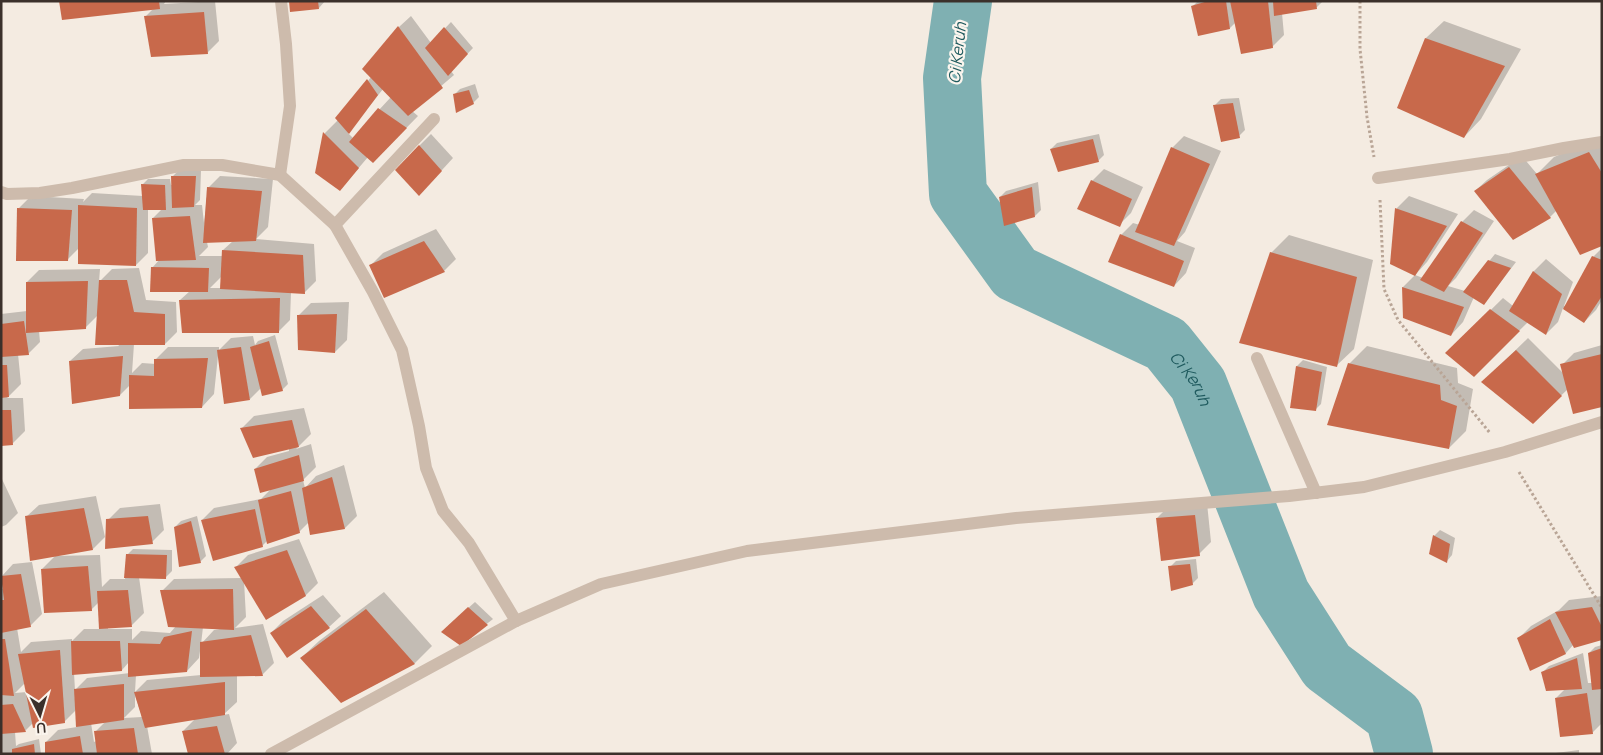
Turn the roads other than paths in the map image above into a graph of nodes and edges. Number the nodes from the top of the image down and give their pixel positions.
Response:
1 (281, 1) edge
2 (434, 119) dead end
3 (1602, 142) edge
4 (280, 174) junction
5 (1378, 178) road end
6 (1, 192) edge
7 (335, 225) junction
8 (1257, 358) dead end
9 (1602, 422) edge
10 (1316, 493) junction
11 (516, 621) junction
12 (272, 754) edge

1 - 4 street
2 - 7 street
3 - 5 street
4 - 6 street
4 - 7 street
7 - 11 street
8 - 10 street
9 - 10 street
10 - 11 street
11 - 12 street

